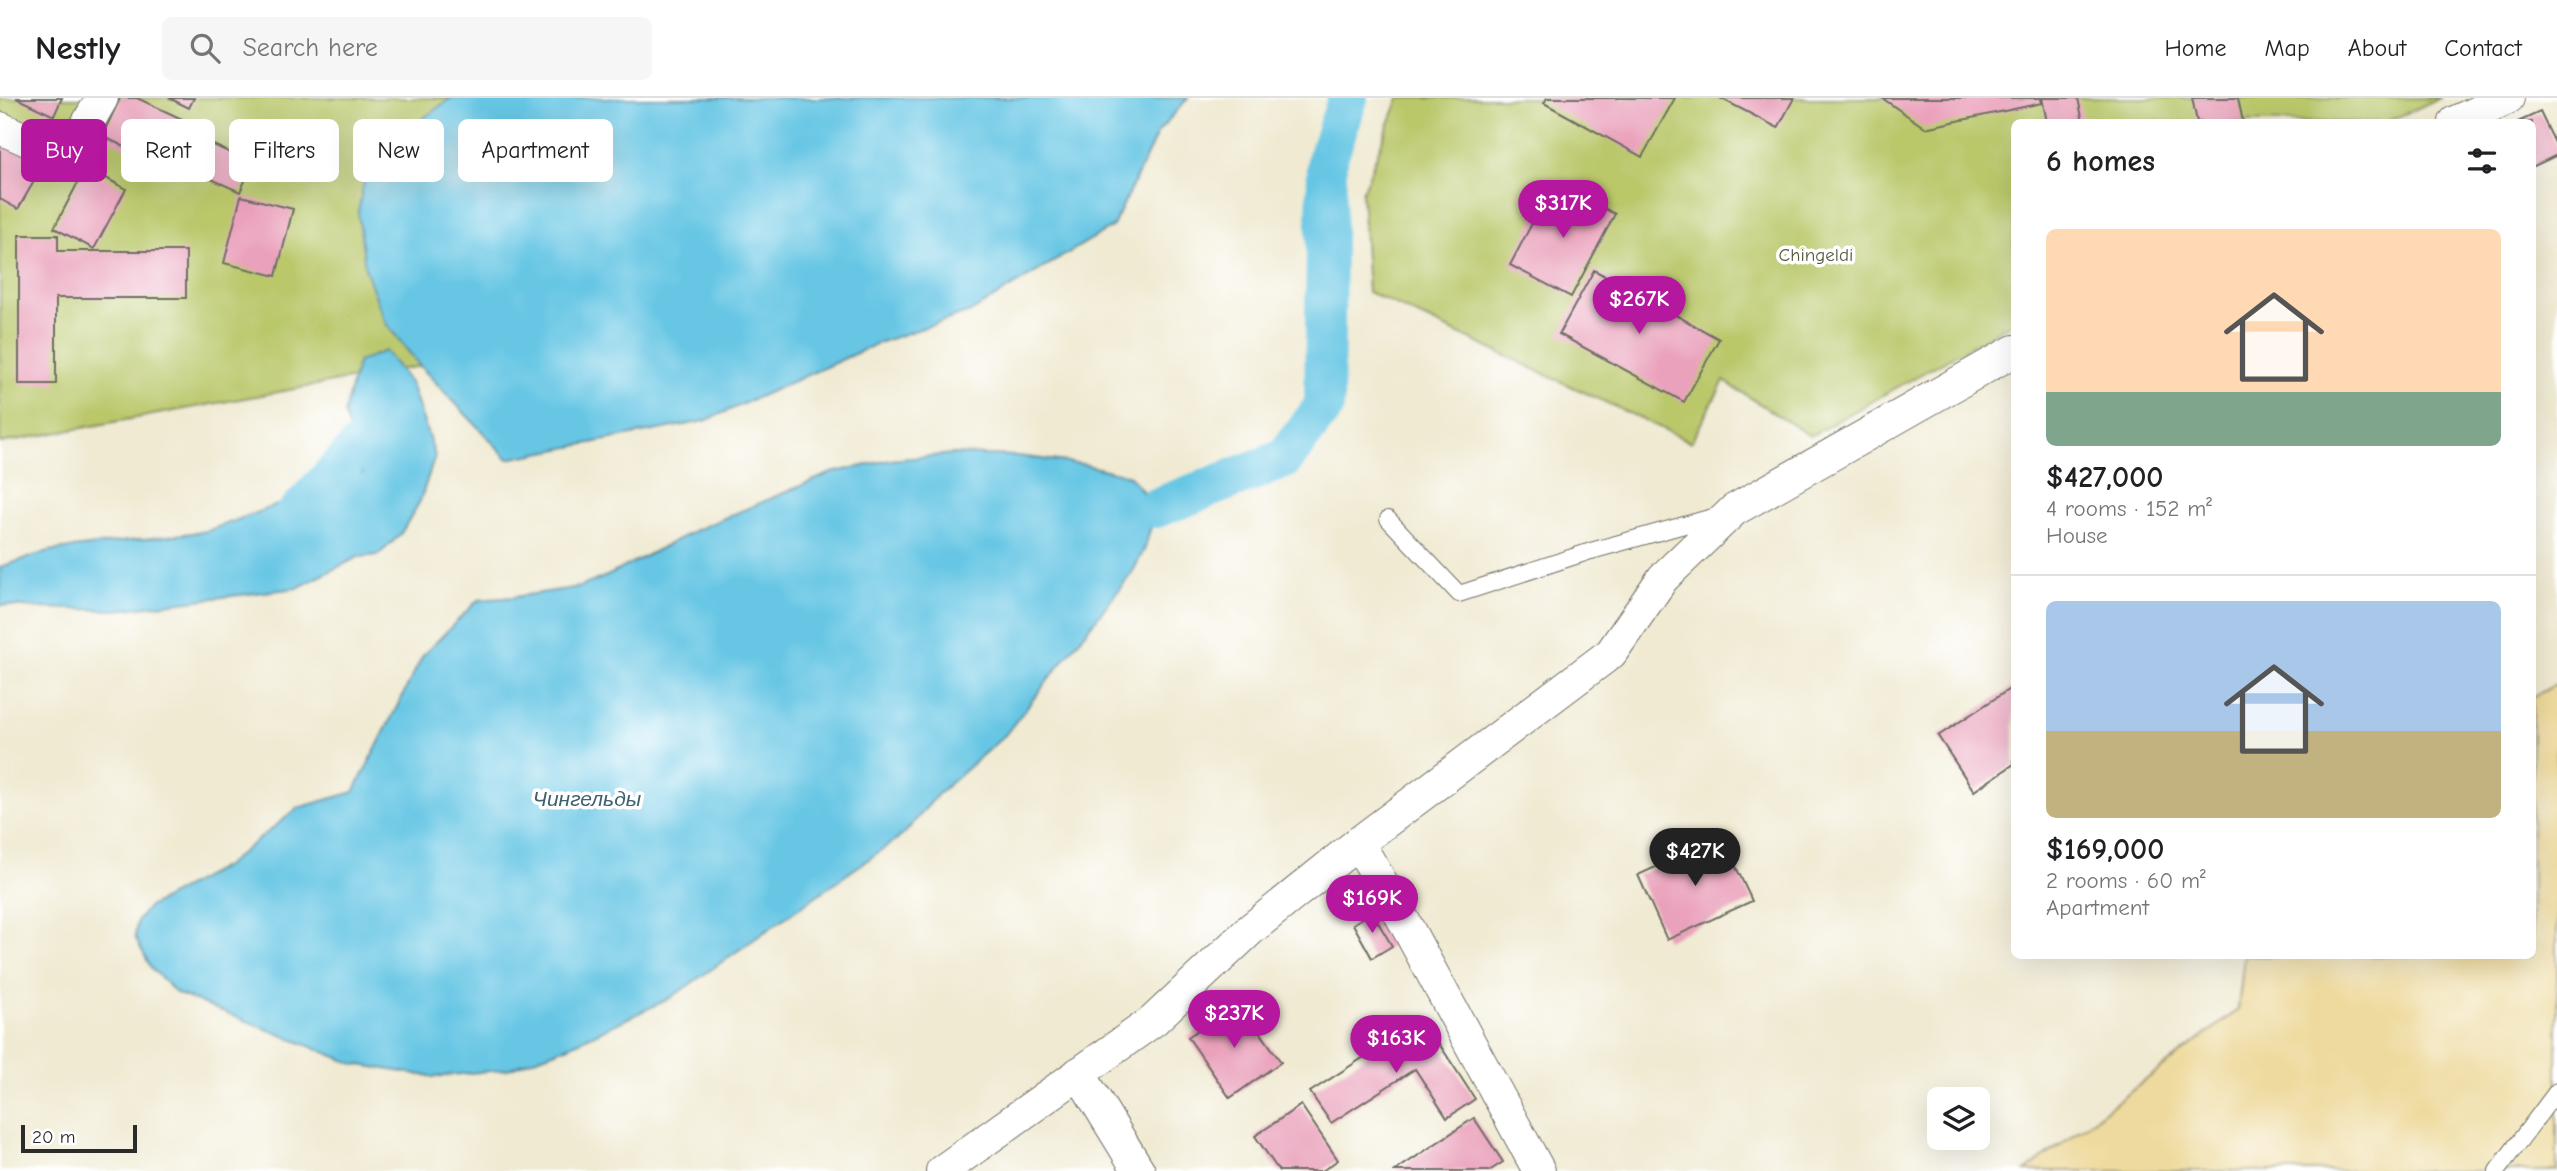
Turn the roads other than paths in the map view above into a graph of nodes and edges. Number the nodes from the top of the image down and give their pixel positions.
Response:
1 (102, 98) edge
2 (2508, 98) edge
3 (2462, 119) edge
4 (0, 128) edge
5 (2011, 353) edge
6 (1734, 510) junction
7 (1388, 519) dead end
8 (1359, 843) junction
9 (1079, 1073) junction
10 (2557, 1091) edge
11 (942, 1171) edge
12 (1139, 1171) edge
13 (1539, 1171) edge
14 (2497, 1171) edge

1 - 4 street
2 - 3 street
5 - 6 street
6 - 7 lane
6 - 8 street
8 - 9 street
8 - 13 street
9 - 11 street
9 - 12 street
10 - 14 lane

